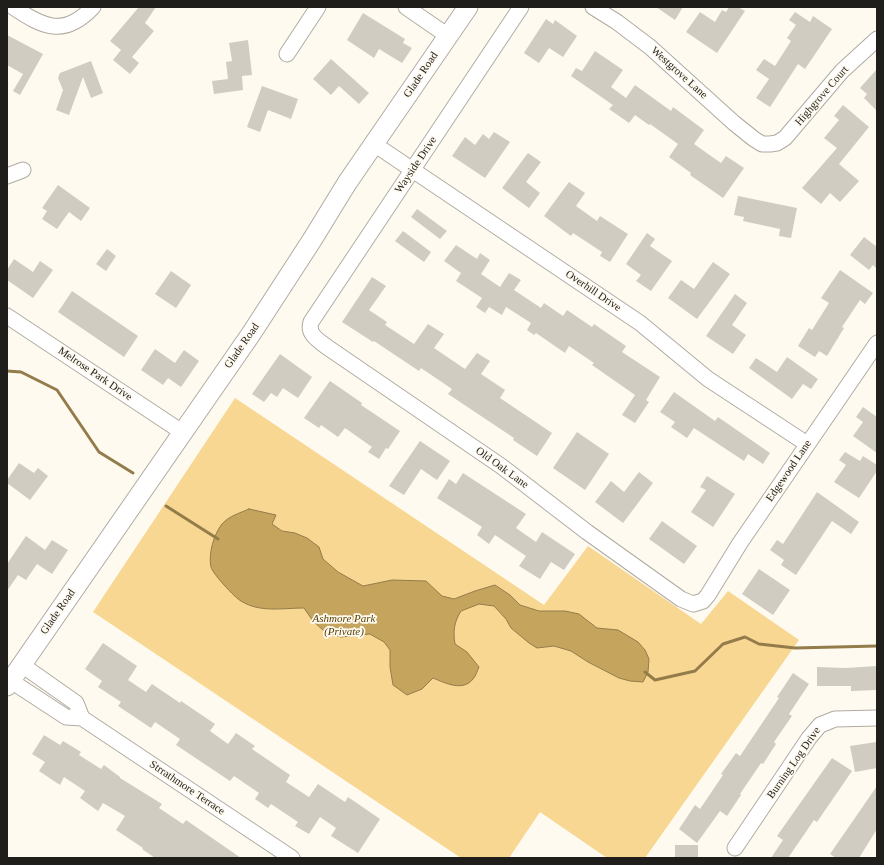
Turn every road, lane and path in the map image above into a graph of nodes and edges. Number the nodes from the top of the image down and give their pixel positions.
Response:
1 (13, 7) edge
2 (93, 7) edge
3 (318, 7) edge
4 (406, 7) edge
5 (468, 7) edge
6 (521, 7) edge
7 (593, 7) edge
8 (448, 36) junction
9 (877, 39) edge
10 (287, 54) dead end
11 (374, 144) junction
12 (762, 144) joint
13 (23, 170) dead end
14 (412, 170) junction
15 (7, 176) edge
16 (7, 316) edge
17 (311, 322) joint
18 (877, 343) edge
19 (182, 432) junction
20 (807, 444) junction
21 (703, 601) joint
22 (12, 680) edge
23 (877, 718) edge
24 (735, 848) dead end
25 (292, 858) edge

1 - 2 street
3 - 10 street
4 - 8 street
5 - 8 main road, Glade Road
6 - 14 street, Wayside Drive
7 - 12 street, Westgrove Lane
8 - 11 main road, Glade Road
9 - 12 street, Highgrove Court
11 - 14 street, Overhill Drive
11 - 19 main road, Glade Road
13 - 15 street
14 - 17 street, Wayside Drive
14 - 20 street, Overhill Drive
16 - 19 street, Melrose Park Drive
17 - 21 street, Old Oak Lane
18 - 20 street, Edgewood Lane
19 - 22 main road, Glade Road
20 - 21 street, Edgewood Lane
22 - 25 street, Strrathmore Terrace
23 - 24 street, Burning Log Drive

